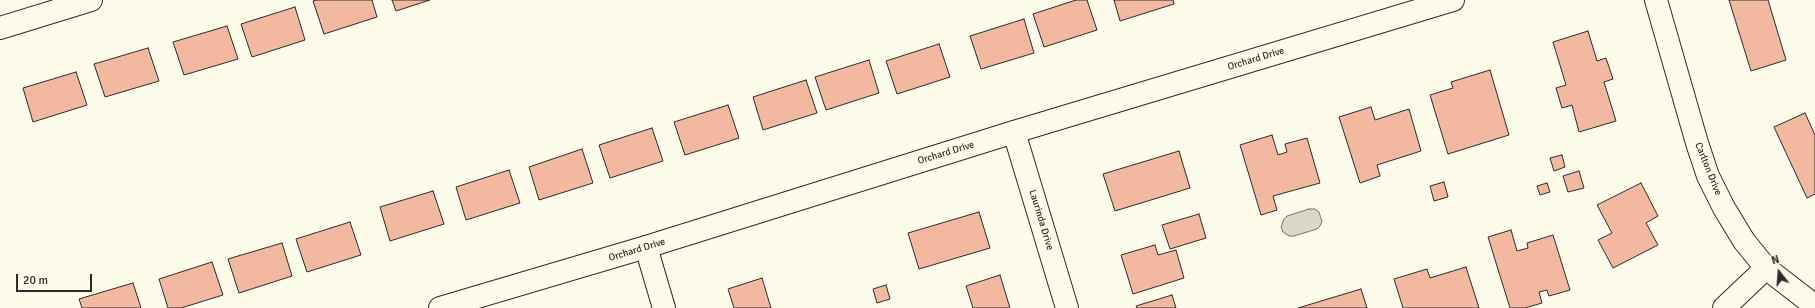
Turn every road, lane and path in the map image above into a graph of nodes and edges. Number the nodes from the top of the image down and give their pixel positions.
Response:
1 (91, 0) edge
2 (1453, 0) edge
3 (1656, 0) edge
4 (0, 28) edge
5 (1014, 132) junction
6 (646, 247) junction
7 (1766, 268) junction
8 (1815, 306) edge
9 (440, 308) edge
10 (664, 308) edge
11 (1067, 308) edge
12 (1724, 308) edge

1 - 4 street
2 - 5 street, Orchard Drive
3 - 7 street, Carlton Drive
5 - 6 street, Orchard Drive
5 - 11 street, Laurinda Drive
6 - 9 street, Orchard Drive
6 - 10 street
7 - 8 street, Carlton Drive
7 - 12 street

